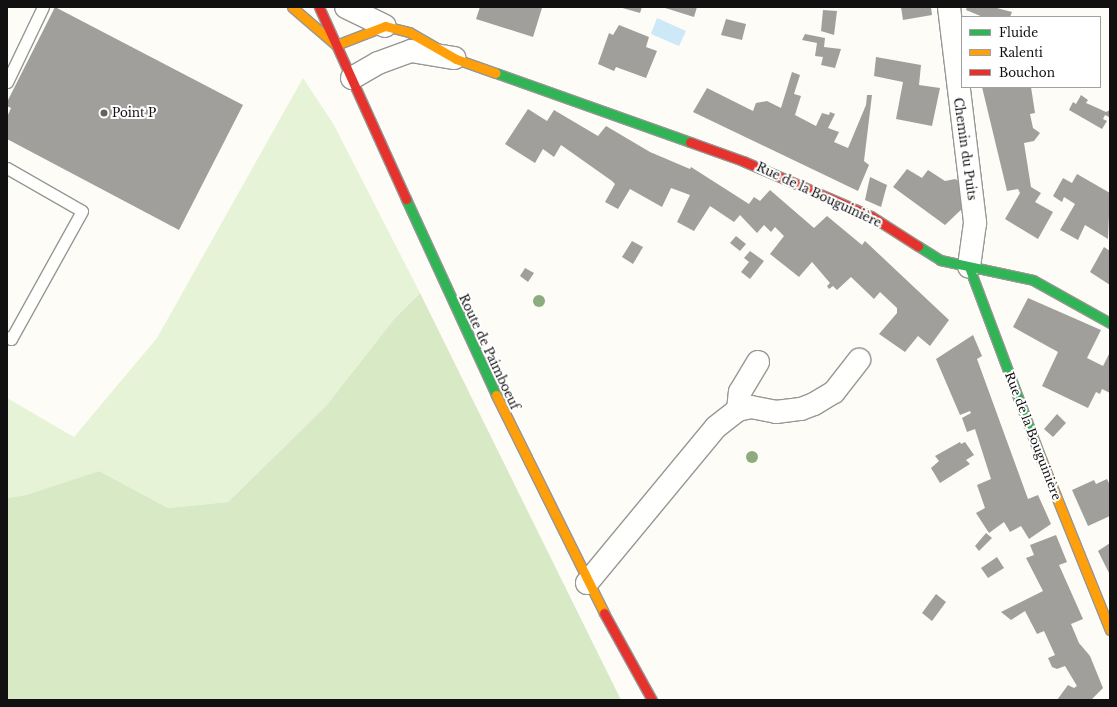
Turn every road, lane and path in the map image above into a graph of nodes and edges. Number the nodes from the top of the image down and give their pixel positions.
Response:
1 (43, 7) edge
2 (292, 7) edge
3 (318, 7) edge
4 (346, 7) edge
5 (949, 7) edge
6 (385, 26) junction
7 (336, 45) junction
8 (456, 59) junction
9 (352, 78) junction
10 (7, 82) edge
11 (7, 168) edge
12 (969, 267) junction
13 (1110, 323) edge
14 (7, 337) edge
15 (860, 360) dead end
16 (758, 362) dead end
17 (738, 410) junction
18 (587, 583) junction
19 (1110, 630) edge
20 (652, 700) edge

1 - 10 lane
2 - 7 street
3 - 7 street, Route de Paimboeuf
4 - 6 street, Rue de la Bouguinière
5 - 12 street, Chemin du Puits
6 - 7 street
6 - 8 street, Rue de la Bouguinière
7 - 9 street, Route de Paimboeuf
8 - 9 street, Rue de la Bouguinière
8 - 12 street, Rue de la Bouguinière
9 - 18 street, Route de Paimboeuf
11 - 14 lane
12 - 13 street
12 - 19 street, Rue de la Bouguinière
15 - 17 street
16 - 17 street
17 - 18 street
18 - 20 street, Route de Paimboeuf

